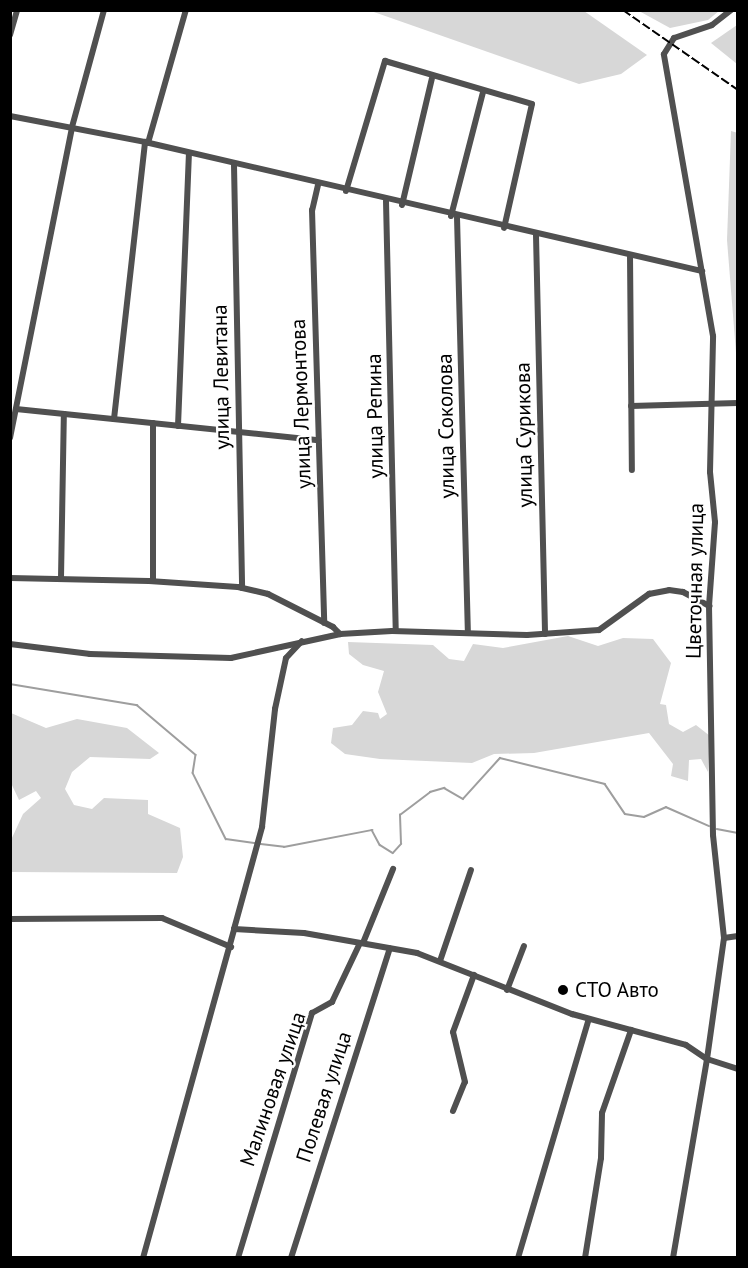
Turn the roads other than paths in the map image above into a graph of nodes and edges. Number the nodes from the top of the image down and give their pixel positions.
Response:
1 (17, 10) edge
2 (104, 10) edge
3 (186, 10) edge
4 (732, 11) edge
5 (10, 35) edge
6 (432, 78) junction
7 (483, 92) junction
8 (10, 116) edge
9 (72, 127) junction
10 (146, 143) junction
11 (189, 153) junction
12 (234, 165) junction
13 (318, 185) junction
14 (346, 191) junction
15 (386, 201) junction
16 (402, 205) junction
17 (454, 217) junction
18 (504, 228) junction
19 (536, 235) junction
20 (630, 255) junction
21 (702, 271) junction
22 (738, 403) edge
23 (712, 404) junction
24 (632, 406) junction
25 (16, 409) junction
26 (64, 414) junction
27 (114, 419) junction
28 (153, 423) junction
29 (178, 426) junction
30 (239, 432) junction
31 (10, 438) edge
32 (318, 440) junction
33 (632, 470) dead end
34 (10, 578) edge
35 (61, 578) junction
36 (153, 581) junction
37 (242, 588) junction
38 (709, 606) junction
39 (324, 623) junction
40 (396, 631) junction
41 (468, 633) junction
42 (340, 634) junction
43 (545, 634) junction
44 (302, 640) junction
45 (10, 644) edge
46 (393, 869) dead end
47 (471, 870) dead end
48 (10, 919) edge
49 (234, 930) junction
50 (738, 936) edge
51 (724, 938) junction
52 (362, 943) junction
53 (524, 946) dead end
54 (231, 947) junction
55 (390, 948) junction
56 (440, 961) junction
57 (474, 975) junction
58 (507, 990) junction
59 (589, 1019) junction
60 (631, 1030) junction
61 (707, 1059) junction
62 (738, 1069) edge
63 (453, 1111) dead end
64 (143, 1257) edge
65 (238, 1257) edge
66 (291, 1257) edge
67 (518, 1257) edge
68 (585, 1257) edge
69 (673, 1257) edge

1 - 5 street
2 - 9 street
3 - 10 street
4 - 21 street, Цветочная улица
6 - 7 street
6 - 14 street
6 - 16 street
7 - 17 street, улица Соколова
7 - 18 street
8 - 9 street
9 - 10 street
9 - 25 street
10 - 11 street
10 - 27 street
11 - 12 street
11 - 29 street
12 - 13 street
12 - 30 street, улица Левитана
13 - 14 street
13 - 32 street, улица Лермонтова
14 - 15 street
15 - 16 street
15 - 40 street, улица Репина
16 - 17 street
17 - 18 street
17 - 41 street, улица Соколова
18 - 19 street
19 - 20 street
19 - 43 street, улица Сурикова
20 - 21 street
20 - 24 street
21 - 23 street, Цветочная улица
22 - 23 street
23 - 24 street
23 - 38 street, Цветочная улица
24 - 33 street
25 - 26 street
25 - 31 street
26 - 27 street
26 - 35 street
27 - 28 street
28 - 29 street
28 - 36 street
29 - 30 street
30 - 32 street
30 - 37 street, улица Левитана
32 - 39 street, улица Лермонтова
34 - 35 street
35 - 36 street
36 - 37 street
37 - 39 street
38 - 43 street
38 - 51 street, Цветочная улица
39 - 42 street
40 - 41 street
40 - 42 street
41 - 43 street
42 - 44 street
44 - 45 street
44 - 49 street
46 - 52 street, Малиновая улица
47 - 56 street
48 - 54 street
49 - 52 street
49 - 54 street
50 - 51 street
51 - 61 street
52 - 55 street
52 - 65 street, Малиновая улица
53 - 58 street
54 - 64 street
55 - 56 street
55 - 66 street, Полевая улица
56 - 57 street
57 - 58 street
57 - 63 street
58 - 59 street
59 - 60 street
59 - 67 street
60 - 61 street
60 - 68 street
61 - 62 street
61 - 69 street

